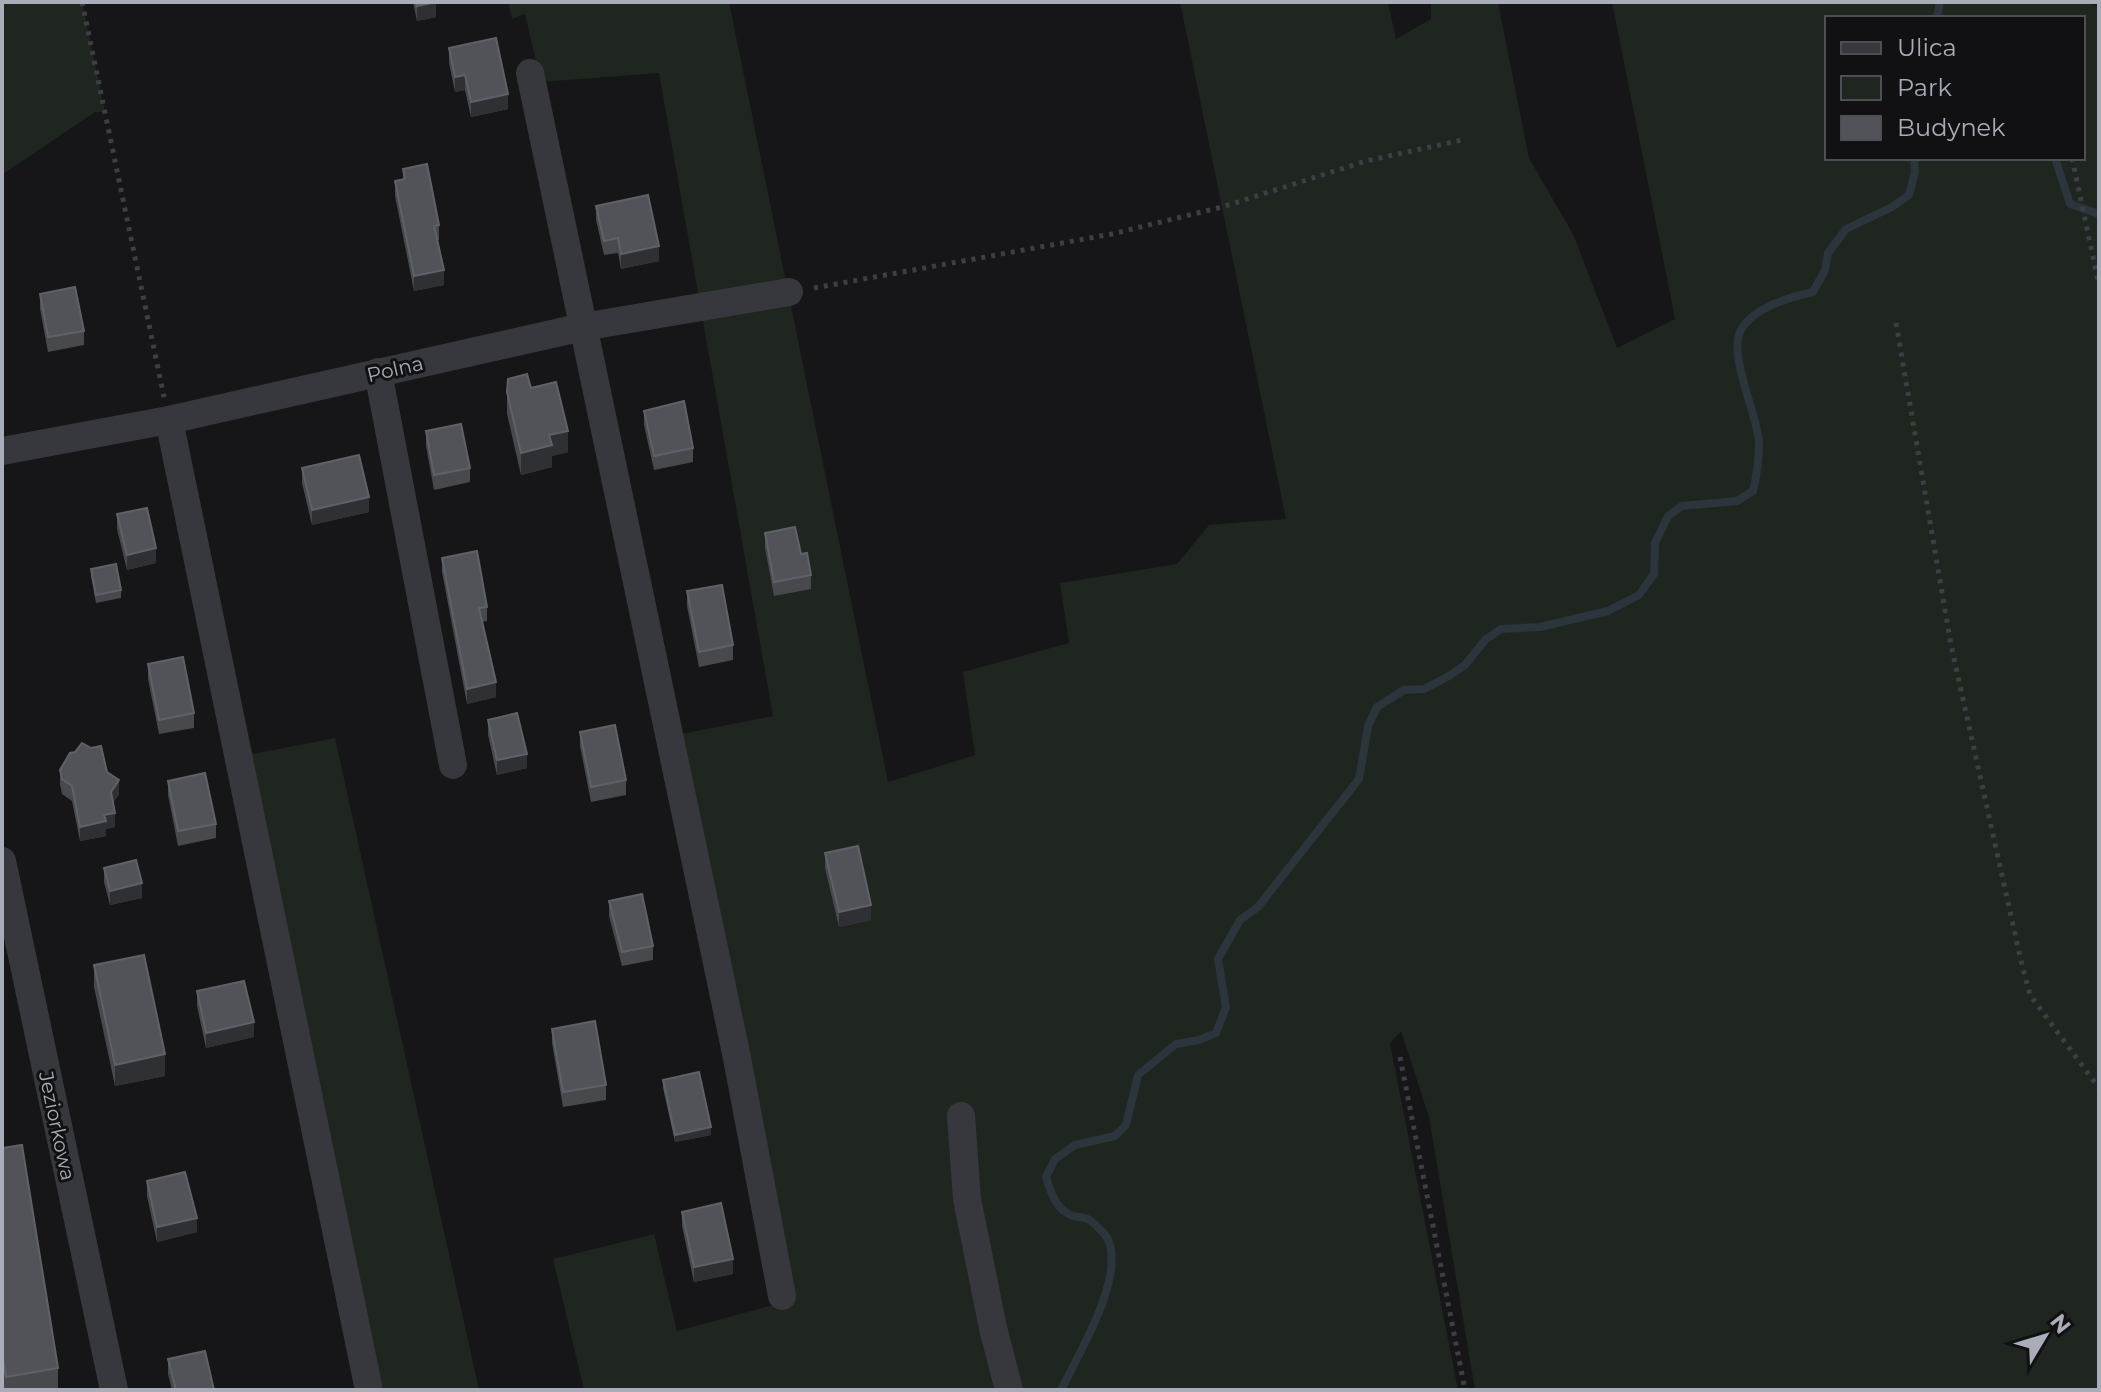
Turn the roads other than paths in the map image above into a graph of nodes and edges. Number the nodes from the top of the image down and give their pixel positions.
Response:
1 (530, 73) dead end
2 (789, 292) road end
3 (583, 327) junction
4 (378, 372) junction
5 (169, 420) junction
6 (2, 451) edge
7 (453, 765) dead end
8 (2, 861) edge
9 (961, 1116) dead end
10 (782, 1296) dead end
11 (114, 1390) edge
12 (369, 1390) edge
13 (1009, 1390) edge

1 - 3 street
2 - 3 street, Polna
3 - 4 street, Polna
3 - 10 street
4 - 5 street, Polna
4 - 7 street
5 - 6 street, Polna
5 - 12 street
8 - 11 street, Jeziorkowa
9 - 13 street

